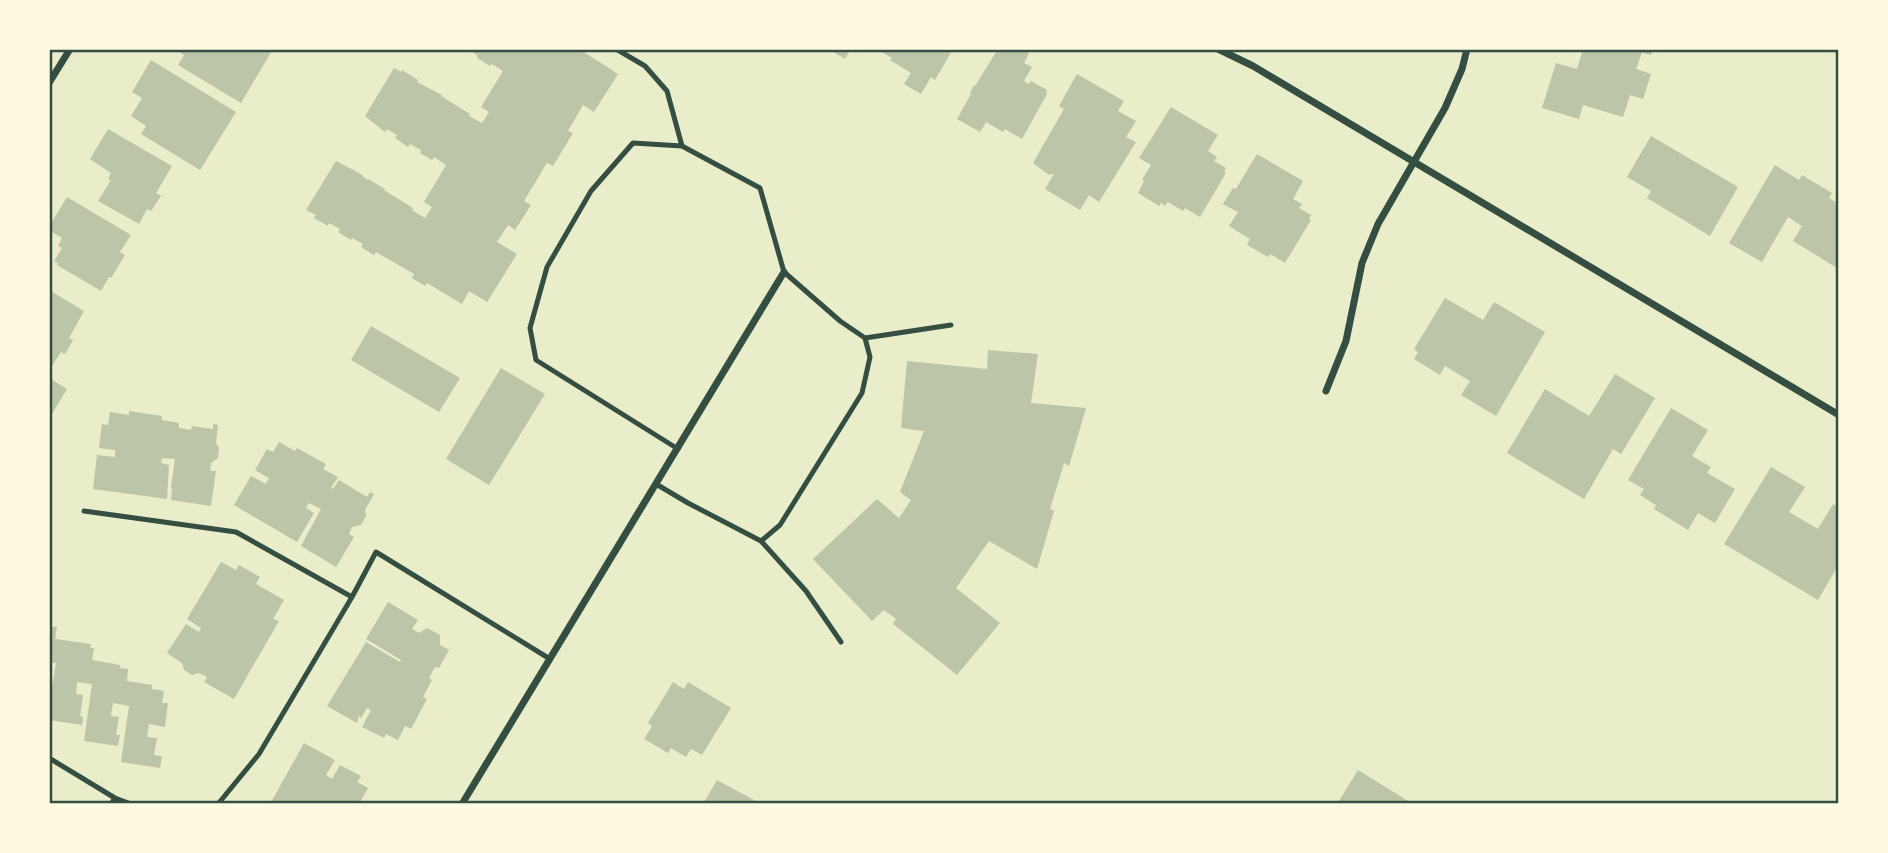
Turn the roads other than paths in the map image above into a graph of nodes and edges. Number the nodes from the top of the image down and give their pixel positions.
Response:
1 (70, 49) edge
2 (616, 49) edge
3 (1219, 49) edge
4 (1467, 49) edge
5 (49, 83) edge
6 (682, 146) junction
7 (1413, 162) junction
8 (784, 272) junction
9 (951, 325) dead end
10 (865, 338) junction
11 (1326, 391) dead end
12 (1839, 415) edge
13 (678, 449) junction
14 (656, 484) junction
15 (84, 511) dead end
16 (761, 541) junction
17 (352, 597) junction
18 (841, 642) dead end
19 (550, 659) junction
20 (49, 758) edge
21 (113, 801) edge
22 (131, 804) edge
23 (218, 804) edge
24 (462, 804) edge

1 - 5 street
2 - 6 lane
3 - 7 street
4 - 7 street
6 - 8 lane
6 - 13 lane
7 - 11 street
7 - 12 street
8 - 10 lane
8 - 13 street
9 - 10 lane
10 - 16 lane
13 - 14 street
14 - 16 lane
14 - 19 street
15 - 17 lane
16 - 18 lane
17 - 19 lane
17 - 23 lane
19 - 24 street
20 - 21 lane
21 - 22 lane

